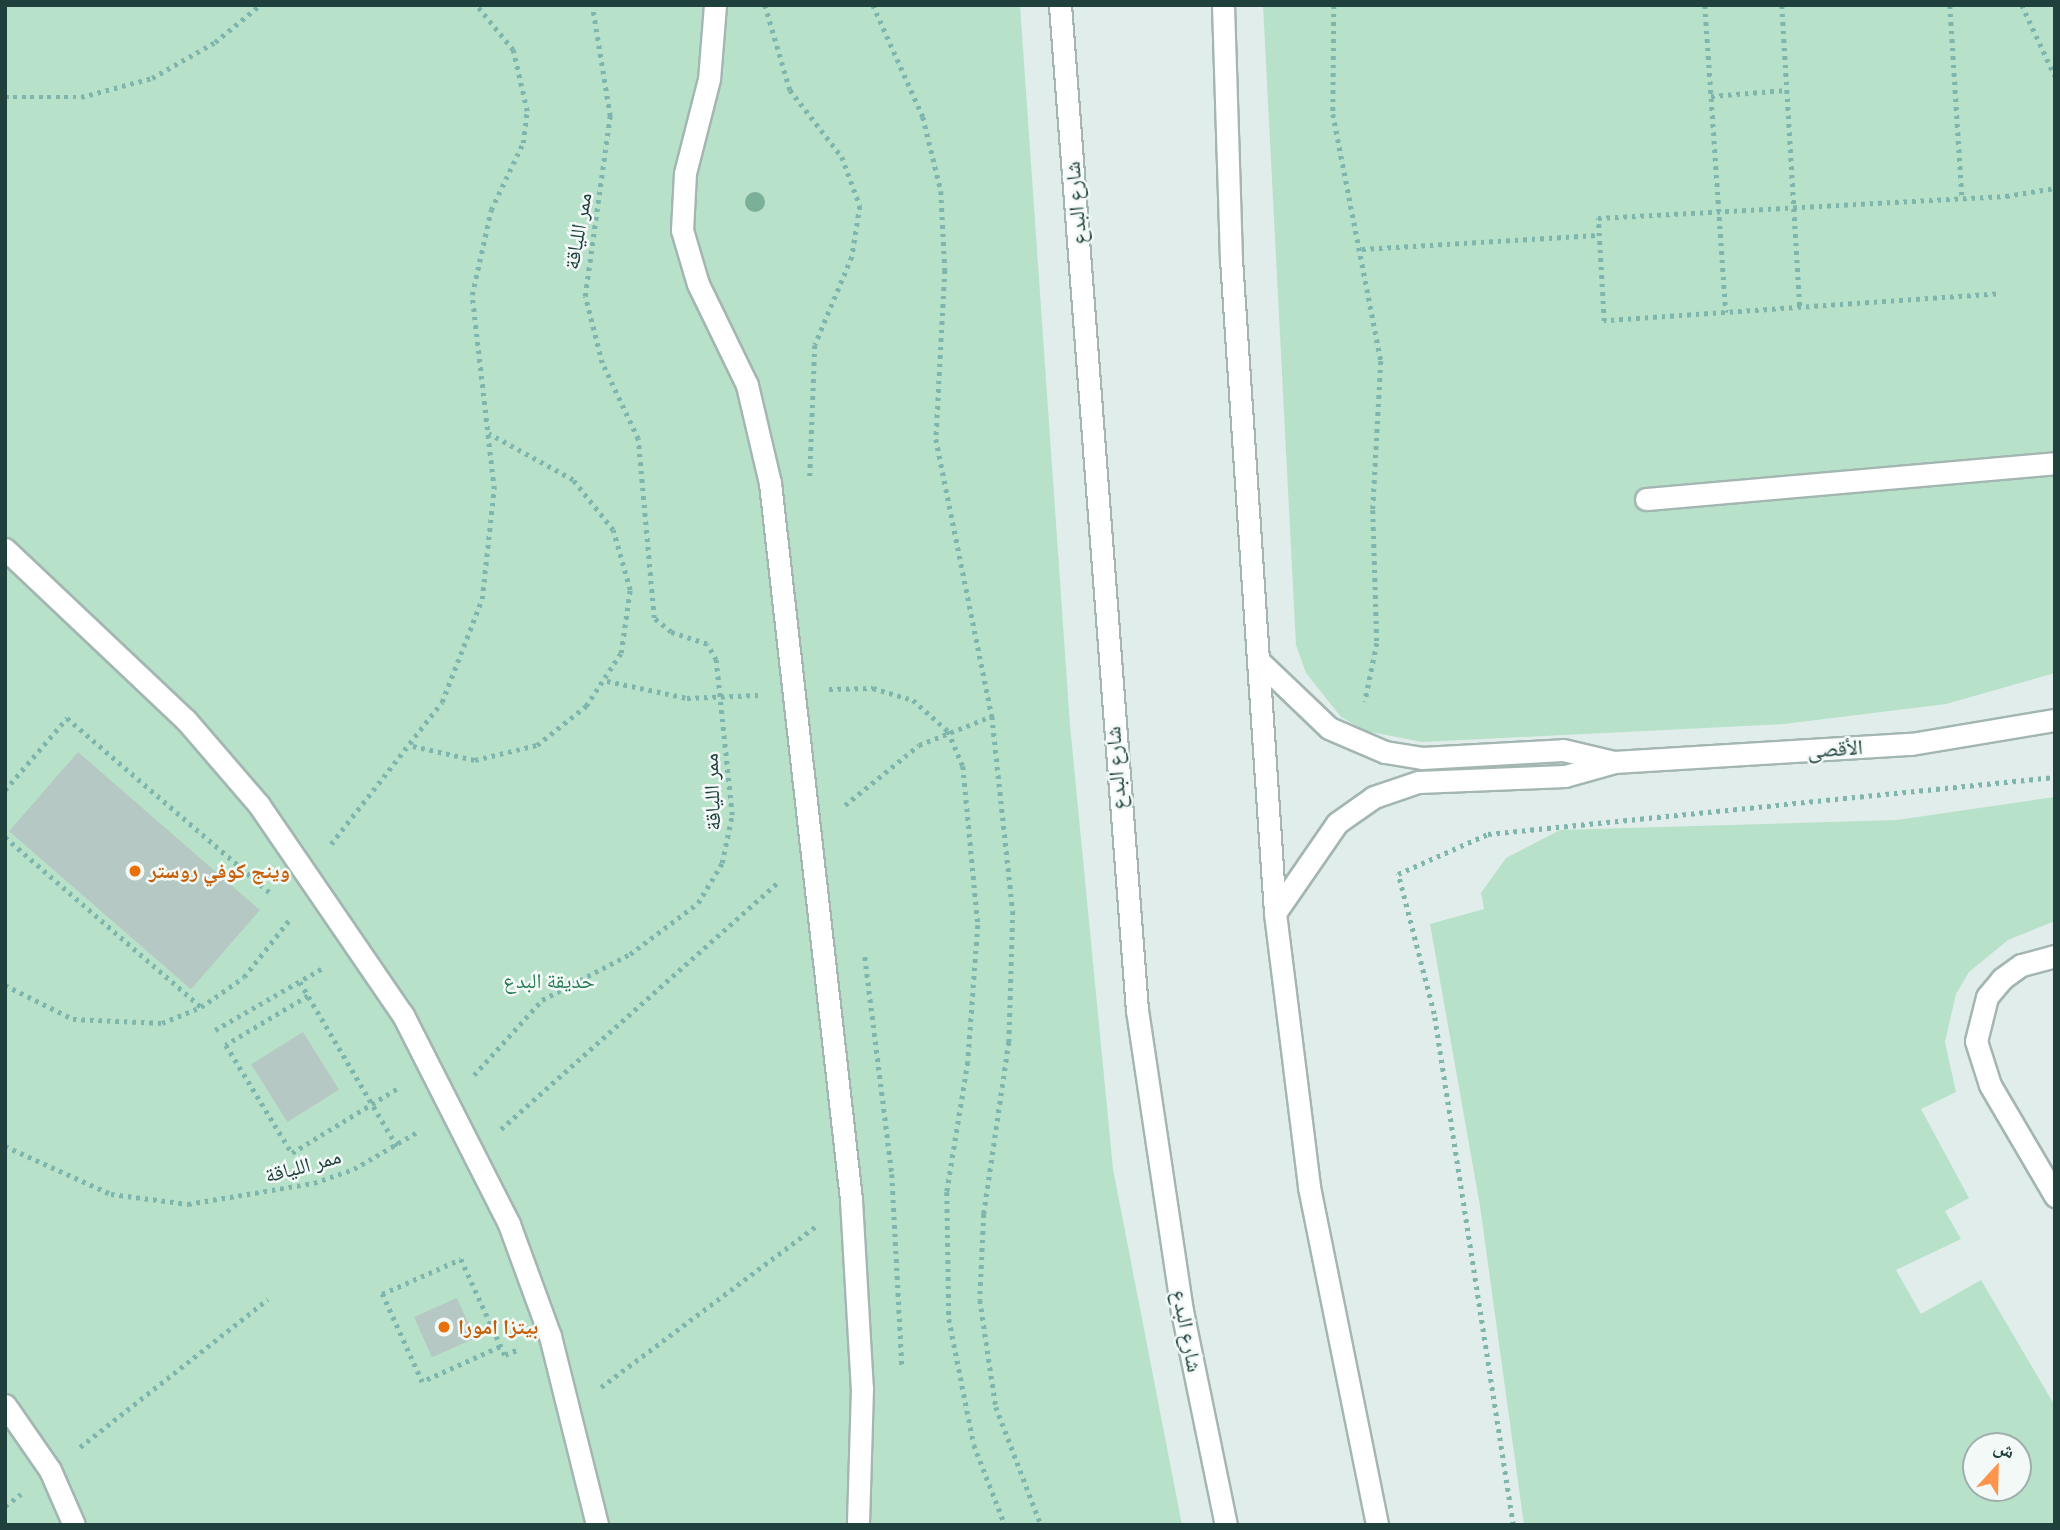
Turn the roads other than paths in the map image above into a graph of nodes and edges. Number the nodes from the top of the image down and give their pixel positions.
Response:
1 (715, 5) edge
2 (1060, 5) edge
3 (1223, 5) edge
4 (2055, 463) edge
5 (1646, 499) dead end
6 (5, 549) edge
7 (1260, 662) junction
8 (2055, 720) edge
9 (1614, 762) junction
10 (1275, 912) junction
11 (2055, 956) edge
12 (2055, 1196) edge
13 (5, 1405) edge
14 (74, 1525) edge
15 (597, 1525) edge
16 (858, 1525) edge
17 (1226, 1525) edge
18 (1377, 1525) edge

1 - 16 street
2 - 17 street, شارع البدع
3 - 7 street
4 - 5 street
6 - 15 street
7 - 9 street, الأقصى
7 - 10 street
8 - 9 street, الأقصى
9 - 10 street, الأقصى
10 - 18 street
11 - 12 street
13 - 14 street

